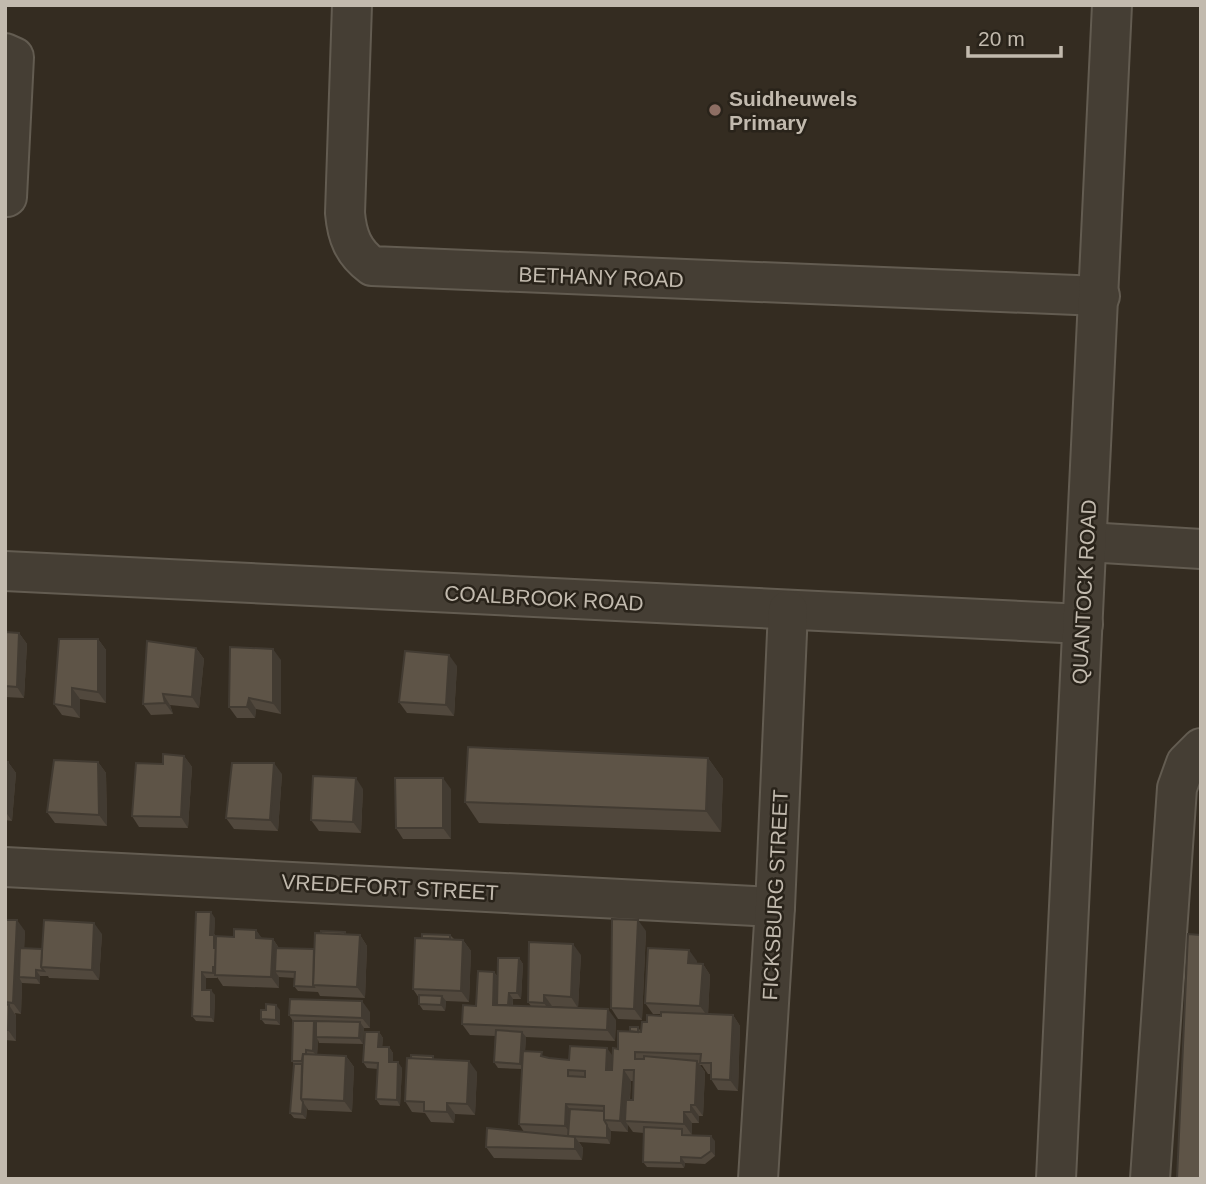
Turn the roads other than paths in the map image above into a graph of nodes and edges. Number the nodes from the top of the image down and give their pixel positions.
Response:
1 (352, 5) edge
2 (1112, 5) edge
3 (5, 53) edge
4 (7, 197) dead end
5 (1100, 296) junction
6 (1087, 542) junction
7 (1201, 549) edge
8 (5, 571) edge
9 (788, 610) junction
10 (1083, 624) junction
11 (1201, 748) edge
12 (5, 867) edge
13 (775, 907) junction
14 (758, 1179) edge
15 (1056, 1179) edge
16 (1150, 1179) edge

1 - 5 street, BETHANY ROAD
2 - 5 street, QUANTOCK ROAD
3 - 4 street
5 - 6 street, QUANTOCK ROAD
6 - 7 street
6 - 10 street, QUANTOCK ROAD
8 - 9 street, COALBROOK ROAD
9 - 10 street, COALBROOK ROAD
9 - 13 street, FICKSBURG STREET
10 - 15 street, QUANTOCK ROAD
11 - 16 street
12 - 13 street, VREDEFORT STREET
13 - 14 street, FICKSBURG STREET

